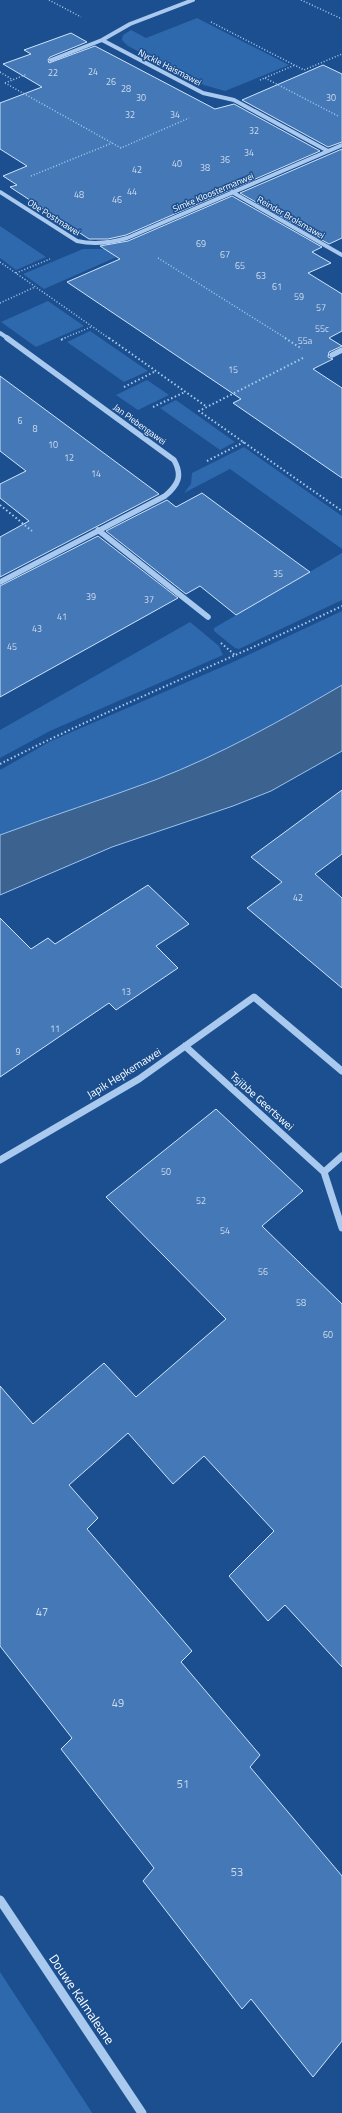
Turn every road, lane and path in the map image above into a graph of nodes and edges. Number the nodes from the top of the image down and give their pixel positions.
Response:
1 (193, 0) edge
2 (301, 0) edge
3 (178, 6) junction
4 (342, 19) edge
5 (102, 40) junction
6 (342, 54) edge
7 (51, 60) dead end
8 (0, 72) edge
9 (265, 78) dead end
10 (13, 80) dead end
11 (5, 83) dead end
12 (233, 100) junction
13 (342, 118) edge
14 (112, 143) junction
15 (342, 145) edge
16 (328, 151) junction
17 (28, 178) dead end
18 (0, 192) edge
19 (232, 192) junction
20 (103, 244) joint
21 (342, 255) edge
22 (156, 256) dead end
23 (0, 262) edge
24 (35, 287) junction
25 (0, 303) edge
26 (0, 333) edge
27 (303, 350) dead end
28 (342, 350) edge
29 (332, 355) dead end
30 (303, 357) dead end
31 (207, 407) junction
32 (244, 442) junction
33 (180, 471) junction
34 (0, 506) edge
35 (342, 511) edge
36 (98, 530) junction
37 (57, 552) junction
38 (0, 582) edge
39 (342, 606) edge
40 (208, 617) dead end
41 (0, 764) edge
42 (185, 1046) junction
43 (342, 1071) edge
44 (342, 1156) edge
45 (0, 1160) edge
46 (324, 1172) junction
47 (342, 1228) edge
48 (0, 1900) edge
49 (142, 2113) edge

1 - 3 street
2 - 4 path
3 - 5 street
3 - 6 path
5 - 7 street
5 - 12 street, Nyckle Haismawei
8 - 10 path
9 - 13 path
11 - 14 path
12 - 14 path
12 - 16 street
14 - 17 path
15 - 16 street, Simke Kloostermanwei
16 - 19 street, Simke Kloostermanwei
18 - 20 street, Obe Postmawei
19 - 20 street, Simke Kloostermanwei
19 - 21 street, Reinder Brolsmawei
22 - 27 path
23 - 24 path
24 - 25 path
24 - 31 path
26 - 33 street, Jan Piebengawei
28 - 29 street
30 - 31 path
31 - 32 path
32 - 33 path
32 - 35 path
33 - 36 street
34 - 37 path
36 - 37 street
36 - 40 street
37 - 38 street
39 - 41 path
42 - 43 street, Japik Hepkemawei
42 - 45 street, Japik Hepkemawei
42 - 46 street, Tsjibbe Geertswei
44 - 46 street
46 - 47 street
48 - 49 street, Douwe Kalmaleane

